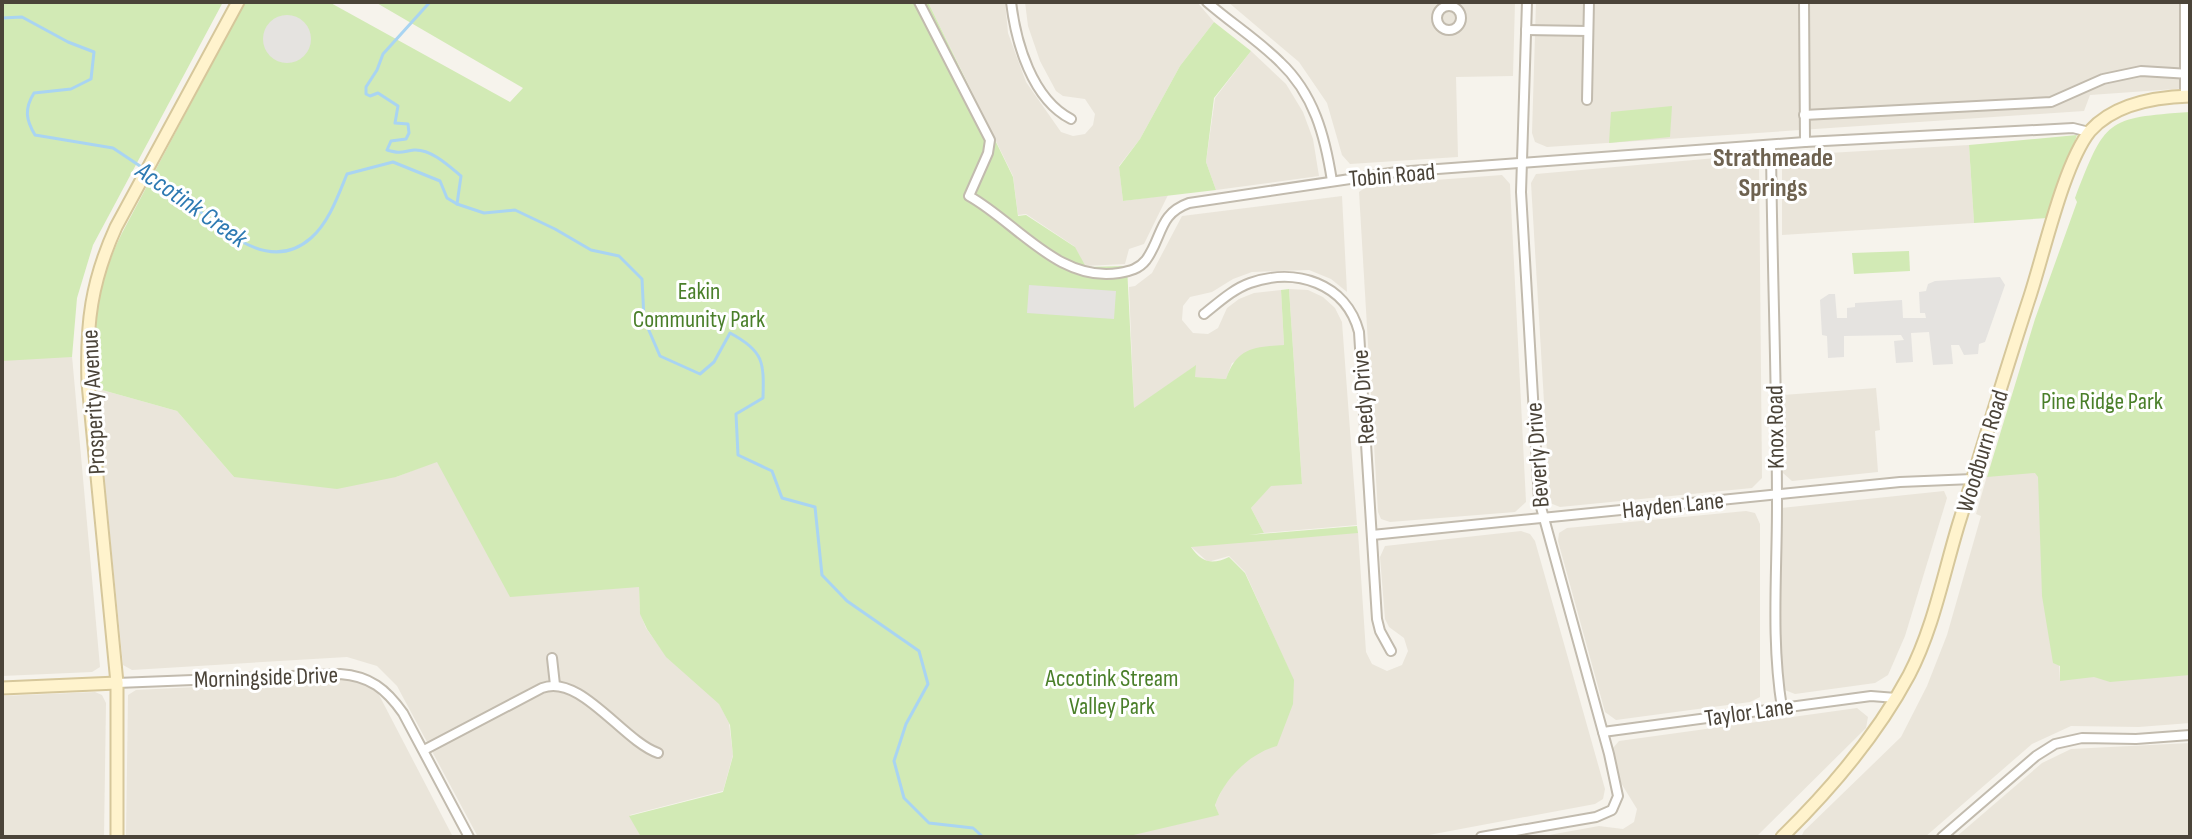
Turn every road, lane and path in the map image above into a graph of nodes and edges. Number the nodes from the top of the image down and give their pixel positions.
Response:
1 (238, 2) edge
2 (919, 2) edge
3 (1011, 2) edge
4 (1207, 2) edge
5 (1527, 2) edge
6 (1589, 2) edge
7 (1804, 2) edge
8 (2185, 2) edge
9 (1526, 30) junction
10 (1588, 31) junction
11 (2188, 75) edge
12 (2188, 96) edge
13 (1587, 100) dead end
14 (1804, 115) junction
15 (1071, 119) dead end
16 (2089, 132) junction
17 (1805, 142) junction
18 (1771, 146) junction
19 (1521, 163) junction
20 (1332, 181) junction
21 (1204, 314) dead end
22 (1973, 479) junction
23 (1776, 495) junction
24 (1542, 518) junction
25 (1372, 535) junction
26 (1391, 651) dead end
27 (552, 658) dead end
28 (117, 683) junction
29 (555, 685) junction
30 (2, 688) edge
31 (1896, 698) junction
32 (1782, 708) junction
33 (1603, 732) junction
34 (2190, 735) edge
35 (424, 750) junction
36 (658, 753) dead end
37 (117, 837) edge
38 (469, 837) edge
39 (1481, 837) edge
40 (1782, 837) edge
41 (1942, 837) edge

1 - 28 street, Prosperity Avenue
2 - 20 street, Tobin Road
3 - 15 street
4 - 20 street
5 - 9 street, Beverly Drive
6 - 10 street
7 - 14 street
8 - 11 street, Woodburn Road
9 - 10 street
9 - 19 street, Beverly Drive
10 - 13 street
11 - 12 street, Woodburn Road
11 - 14 street
12 - 16 street, Woodburn Road
14 - 17 street
16 - 17 street, Tobin Road
16 - 22 street, Woodburn Road
17 - 18 street, Tobin Road
18 - 19 street, Tobin Road
18 - 23 street, Knox Road
19 - 20 street, Tobin Road
19 - 24 street, Beverly Drive
21 - 25 street, Reedy Drive
22 - 23 street, Hayden Lane
22 - 31 street, Woodburn Road
23 - 24 street, Hayden Lane
23 - 32 street, Knox Road
24 - 25 street, Hayden Lane
24 - 33 street, Beverly Drive
25 - 26 street, Reedy Drive
27 - 29 street
28 - 30 street
28 - 35 street, Morningside Drive
28 - 37 street, Prosperity Avenue
29 - 35 street
29 - 36 street
31 - 32 street, Taylor Lane
31 - 40 street, Woodburn Road
32 - 33 street, Taylor Lane
33 - 39 street, Beverly Drive
34 - 41 street
35 - 38 street, Morningside Drive

